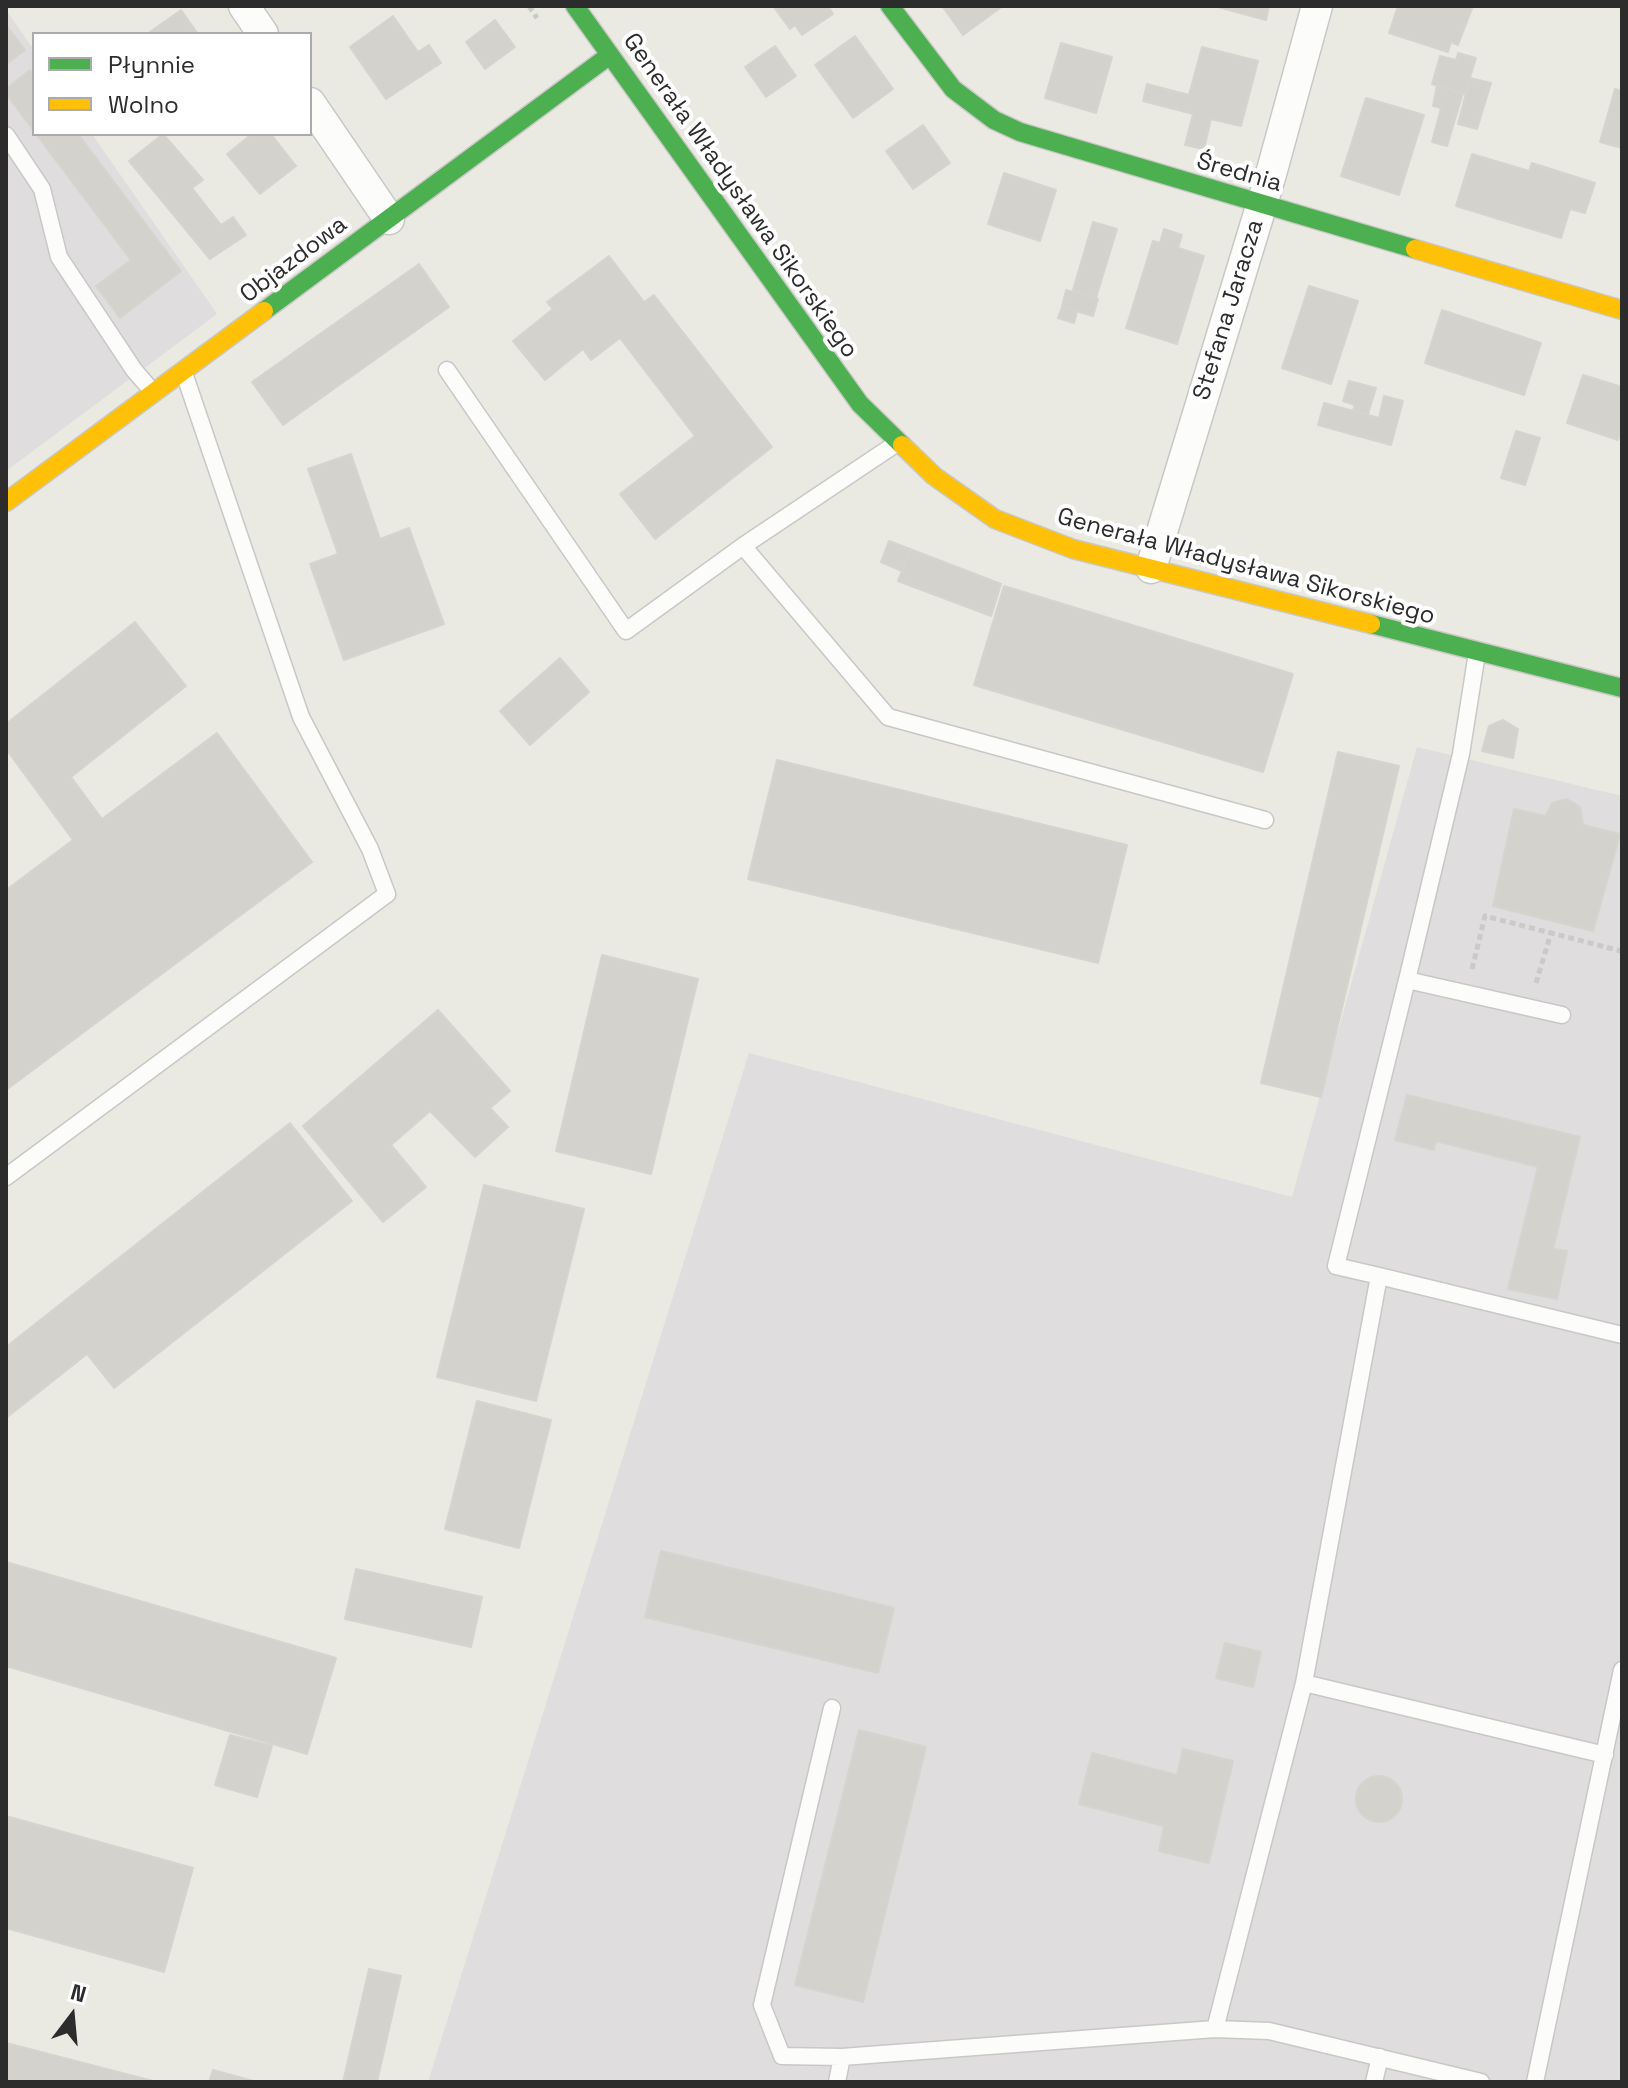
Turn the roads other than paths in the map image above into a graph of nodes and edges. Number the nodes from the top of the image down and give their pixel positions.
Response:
1 (244, 6) edge
2 (575, 6) edge
3 (890, 6) edge
4 (1317, 6) edge
5 (262, 32) edge
6 (610, 55) junction
7 (312, 106) edge
8 (6, 135) edge
9 (1261, 205) junction
10 (389, 219) junction
11 (1622, 310) edge
12 (447, 370) dead end
13 (183, 372) junction
14 (154, 393) junction
15 (897, 443) junction
16 (6, 502) edge
17 (743, 546) junction
18 (1151, 568) junction
19 (1478, 652) junction
20 (1622, 688) edge
21 (1265, 820) dead end
22 (1407, 980) junction
23 (1562, 1015) dead end
24 (6, 1177) edge
25 (1379, 1276) junction
26 (1622, 1335) edge
27 (1622, 1670) edge
28 (1304, 1683) junction
29 (832, 1708) dead end
30 (1605, 1755) junction
31 (1215, 2029) junction
32 (842, 2057) junction
33 (1380, 2057) junction
34 (837, 2082) edge
35 (1374, 2082) edge
36 (1481, 2082) edge
37 (1535, 2082) edge

1 - 5 street
2 - 6 street, Generała Władysława Sikorskiego
3 - 9 street, Średnia
4 - 9 street, Stefana Jaracza
6 - 10 street, Objazdowa
6 - 15 street, Generała Władysława Sikorskiego
7 - 10 street
8 - 14 lane
9 - 11 street, Średnia
9 - 18 street, Stefana Jaracza
10 - 13 street, Objazdowa
12 - 17 lane
13 - 14 street, Objazdowa
13 - 24 lane
14 - 16 street, Objazdowa
15 - 17 lane
15 - 18 street, Generała Władysława Sikorskiego
17 - 21 lane
18 - 19 street, Generała Władysława Sikorskiego
19 - 20 street, Generała Władysława Sikorskiego
19 - 22 lane
22 - 23 lane
22 - 25 lane
25 - 26 lane
25 - 28 lane
27 - 30 lane
28 - 30 lane
28 - 31 lane
29 - 32 lane
30 - 37 lane
31 - 32 lane
31 - 33 lane
32 - 34 lane
33 - 35 lane
33 - 36 lane

